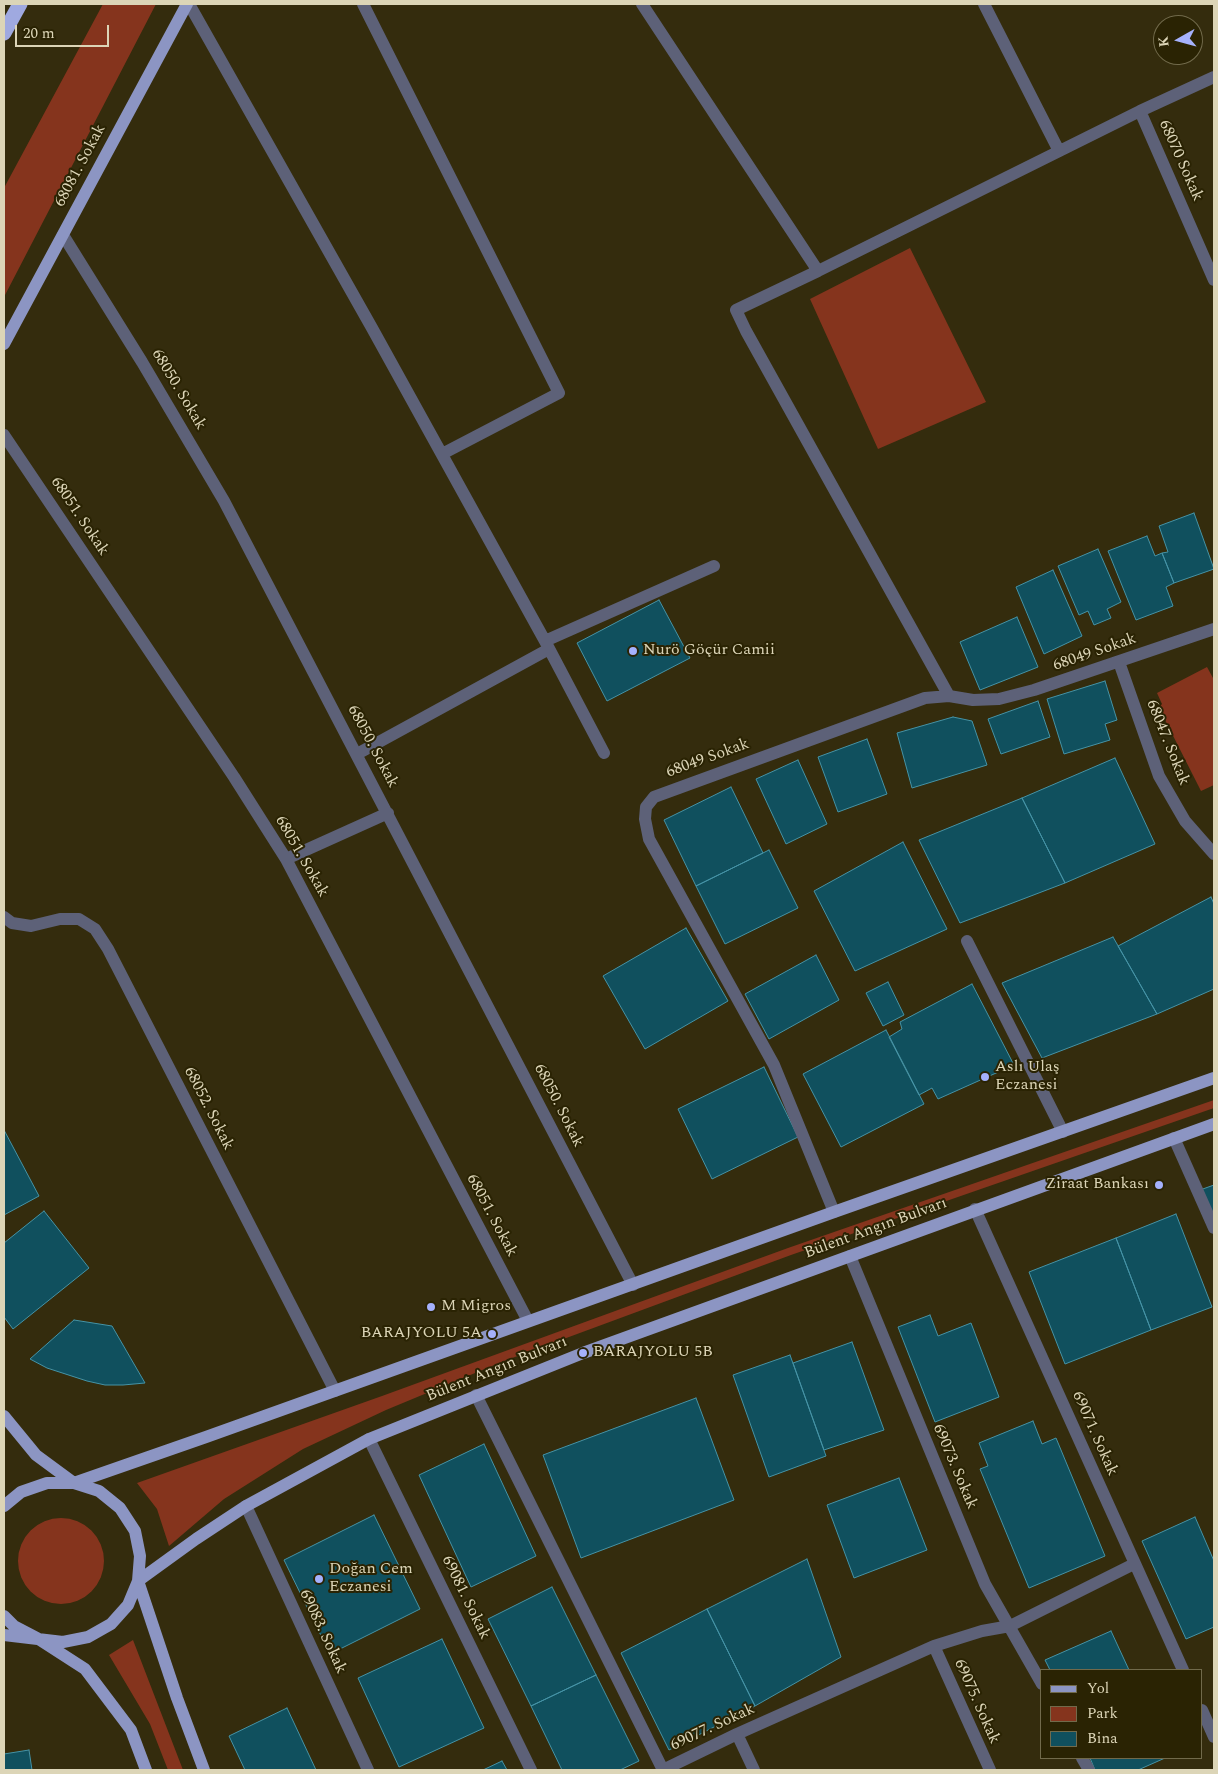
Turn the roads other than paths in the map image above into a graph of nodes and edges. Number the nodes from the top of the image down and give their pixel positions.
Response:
1 (20, 4) edge
2 (188, 4) edge
3 (363, 4) edge
4 (642, 4) edge
5 (984, 4) edge
6 (4, 33) edge
7 (1214, 77) edge
8 (1140, 111) junction
9 (1059, 151) junction
10 (63, 235) junction
11 (818, 271) junction
12 (1214, 280) edge
13 (4, 344) edge
14 (4, 435) edge
15 (442, 454) junction
16 (714, 566) dead end
17 (1214, 629) edge
18 (547, 645) junction
19 (1119, 662) junction
20 (949, 696) junction
21 (604, 753) dead end
22 (357, 754) junction
23 (388, 813) junction
24 (1214, 854) edge
25 (286, 859) junction
26 (4, 917) edge
27 (967, 941) dead end
28 (1214, 1078) edge
29 (1214, 1124) edge
30 (1063, 1132) junction
31 (1174, 1138) junction
32 (975, 1209) junction
33 (834, 1212) junction
34 (1214, 1228) edge
35 (850, 1256) junction
36 (633, 1284) junction
37 (528, 1321) junction
38 (335, 1391) junction
39 (476, 1395) junction
40 (4, 1416) edge
41 (368, 1440) junction
42 (74, 1483) junction
43 (4, 1506) edge
44 (246, 1506) junction
45 (1134, 1564) junction
46 (138, 1582) junction
47 (4, 1616) edge
48 (1010, 1626) junction
49 (4, 1635) edge
50 (37, 1638) junction
51 (934, 1646) junction
52 (1183, 1669) edge
53 (1040, 1680) edge
54 (1203, 1712) edge
55 (737, 1734) junction
56 (1214, 1737) edge
57 (146, 1770) edge
58 (204, 1770) edge
59 (368, 1770) edge
60 (532, 1770) edge
61 (662, 1770) edge
62 (754, 1770) edge
63 (990, 1770) edge

1 - 6 highway
2 - 10 main road, 68081. Sokak
2 - 15 street
3 - 15 street
4 - 11 street
5 - 9 street
7 - 8 street
8 - 9 street
8 - 12 street, 68070 Sokak
9 - 11 street
10 - 13 main road, 68081. Sokak
10 - 22 street, 68050. Sokak
11 - 20 street
14 - 25 street, 68051. Sokak
15 - 18 street
16 - 18 street
17 - 19 street, 68049 Sokak
18 - 21 street
18 - 22 street
19 - 20 street, 68049 Sokak
19 - 24 street, 68047. Sokak
20 - 33 street, 68049 Sokak
22 - 23 street, 68050. Sokak
23 - 25 street
23 - 36 street, 68050. Sokak
25 - 37 street, 68051. Sokak
26 - 38 street, 68052. Sokak
27 - 30 street
28 - 30 main road, Bülent Angın Bulvarı
29 - 31 main road, Bülent Angın Bulvarı
30 - 33 main road, Bülent Angın Bulvarı
31 - 32 main road, Bülent Angın Bulvarı
31 - 34 street
32 - 35 main road, Bülent Angın Bulvarı
32 - 45 street, 69071. Sokak
33 - 36 main road, Bülent Angın Bulvarı
35 - 39 main road, Bülent Angın Bulvarı
35 - 48 street, 69073. Sokak
36 - 37 main road, Bülent Angın Bulvarı
37 - 38 main road, Bülent Angın Bulvarı
38 - 42 main road, Bülent Angın Bulvarı
39 - 41 main road, Bülent Angın Bulvarı
39 - 61 street, 69077. Sokak
40 - 42 main road
41 - 44 main road, Bülent Angın Bulvarı
41 - 60 street, 69081. Sokak
42 - 43 main road, Bülent Angın Bulvarı
42 - 46 main road
44 - 46 main road, Bülent Angın Bulvarı
44 - 59 street, 69083. Sokak
45 - 48 street, 69077. Sokak
45 - 52 street, 69071. Sokak
46 - 50 main road, Bülent Angın Bulvarı
46 - 58 main road
47 - 50 main road
48 - 51 street, 69077. Sokak
48 - 53 street, 69073. Sokak
49 - 50 main road, Bülent Angın Bulvarı
50 - 57 main road
51 - 55 street, 69077. Sokak
51 - 63 street, 69075. Sokak
54 - 56 street
55 - 61 street, 69077. Sokak
55 - 62 street

